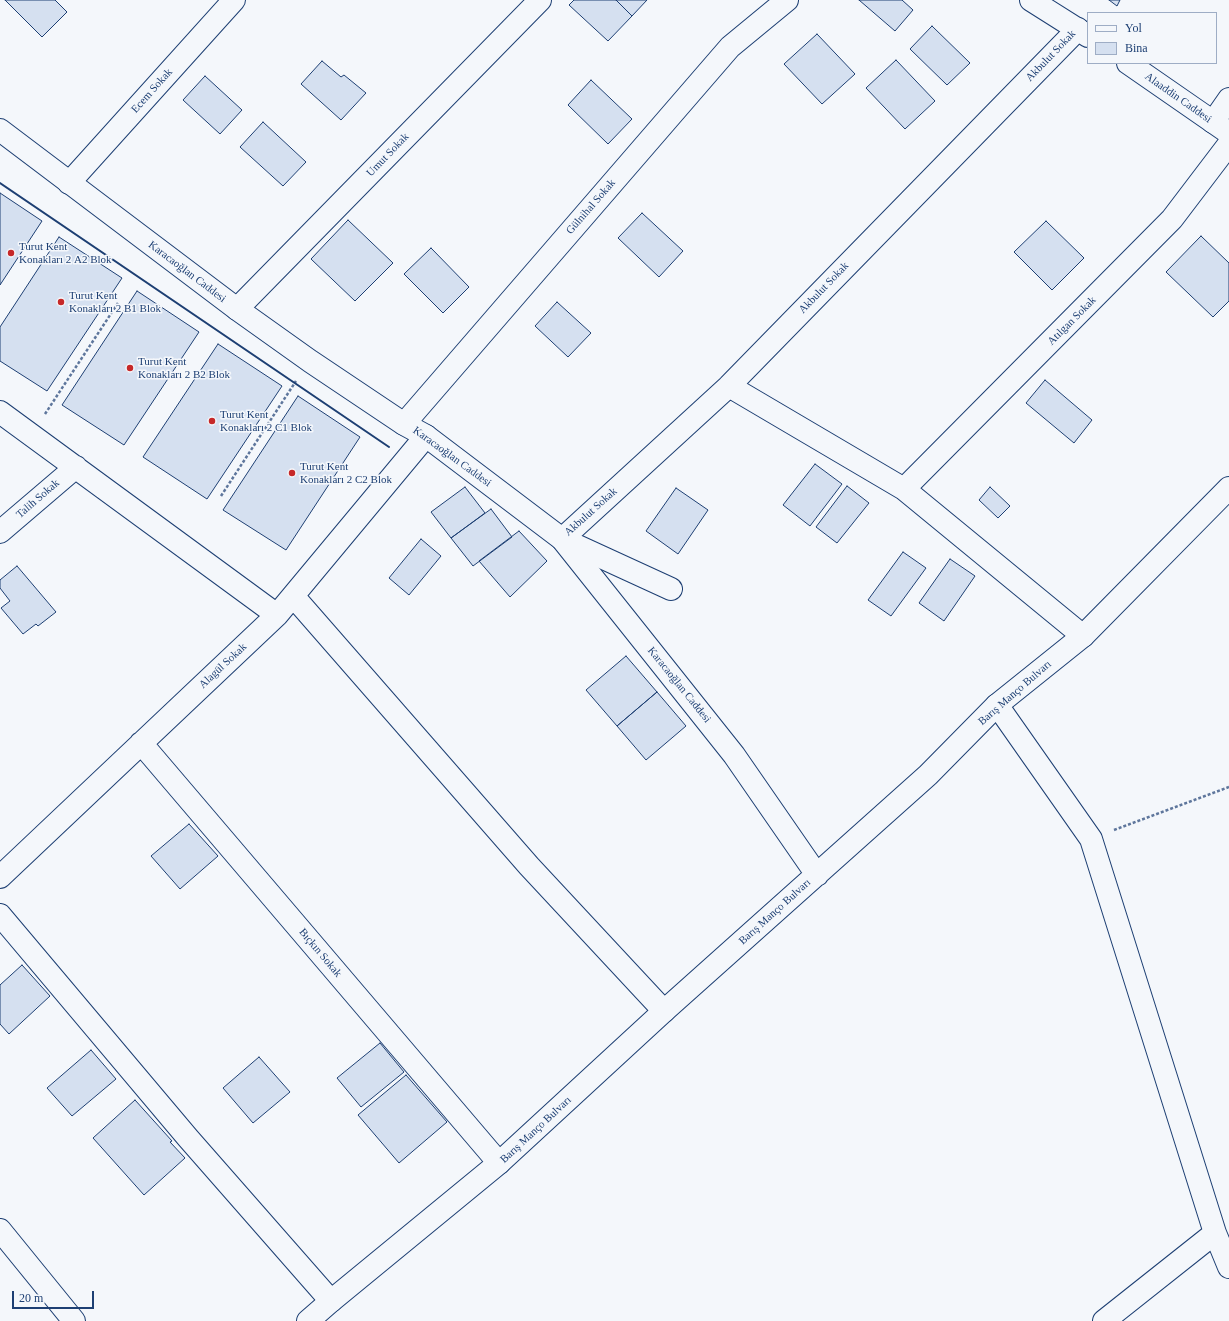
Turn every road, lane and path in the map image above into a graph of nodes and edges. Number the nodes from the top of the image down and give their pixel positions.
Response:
1 (234, 0) edge
2 (540, 0) edge
3 (787, 0) edge
4 (1031, 0) edge
5 (1083, 32) edge
6 (1129, 64) edge
7 (1229, 98) edge
8 (1221, 128) edge
9 (0, 130) edge
10 (1229, 144) edge
11 (69, 183) junction
12 (118, 303) dead end
13 (237, 309) junction
14 (310, 361) junction
15 (729, 386) junction
16 (0, 412) edge
17 (404, 424) junction
18 (31, 435) junction
19 (426, 436) junction
20 (76, 467) junction
21 (1229, 488) edge
22 (904, 489) junction
23 (221, 496) dead end
24 (0, 532) edge
25 (562, 539) junction
26 (671, 589) dead end
27 (294, 597) junction
28 (277, 615) junction
29 (1083, 636) junction
30 (997, 705) junction
31 (141, 742) junction
32 (1229, 787) edge
33 (1092, 839) junction
34 (817, 875) junction
35 (0, 877) edge
36 (0, 915) edge
37 (664, 1011) junction
38 (499, 1163) junction
39 (0, 1230) edge
40 (1215, 1233) junction
41 (1229, 1268) edge
42 (331, 1300) junction
43 (74, 1321) edge
44 (308, 1321) edge
45 (1104, 1321) edge

1 - 11 street, Ecem Sokak
2 - 13 street, Umut Sokak
3 - 17 street, Gülnihal Sokak
4 - 5 street
5 - 15 street, Akbulut Sokak
6 - 8 street, Alaaddin Caddesi
7 - 8 street
9 - 11 street, Karacaoğlan Caddesi
10 - 22 street, Atılgan Sokak
11 - 13 street, Karacaoğlan Caddesi
12 - 18 path
13 - 14 street, Karacaoğlan Caddesi
14 - 17 street, Karacaoğlan Caddesi
14 - 23 path
15 - 22 street
15 - 25 street, Akbulut Sokak
16 - 18 street
17 - 19 street, Karacaoğlan Caddesi
18 - 20 street
19 - 25 street, Karacaoğlan Caddesi
19 - 27 street, Alagül Sokak
20 - 24 street, Talih Sokak
20 - 28 street
21 - 29 street, Barış Manço Bulvarı
22 - 29 street
25 - 26 street
25 - 34 street, Karacaoğlan Caddesi
27 - 28 street, Alagül Sokak
27 - 37 street
28 - 31 street, Alagül Sokak
29 - 30 street, Barış Manço Bulvarı
30 - 33 street
30 - 34 street, Barış Manço Bulvarı
31 - 35 street, Alagül Sokak
31 - 38 street, Bıçkın Sokak
32 - 33 path
33 - 40 street
34 - 37 street, Barış Manço Bulvarı
36 - 42 street
37 - 38 street, Barış Manço Bulvarı
38 - 42 street, Barış Manço Bulvarı
39 - 43 street
40 - 41 street
40 - 45 street
42 - 44 street, Barış Manço Bulvarı

